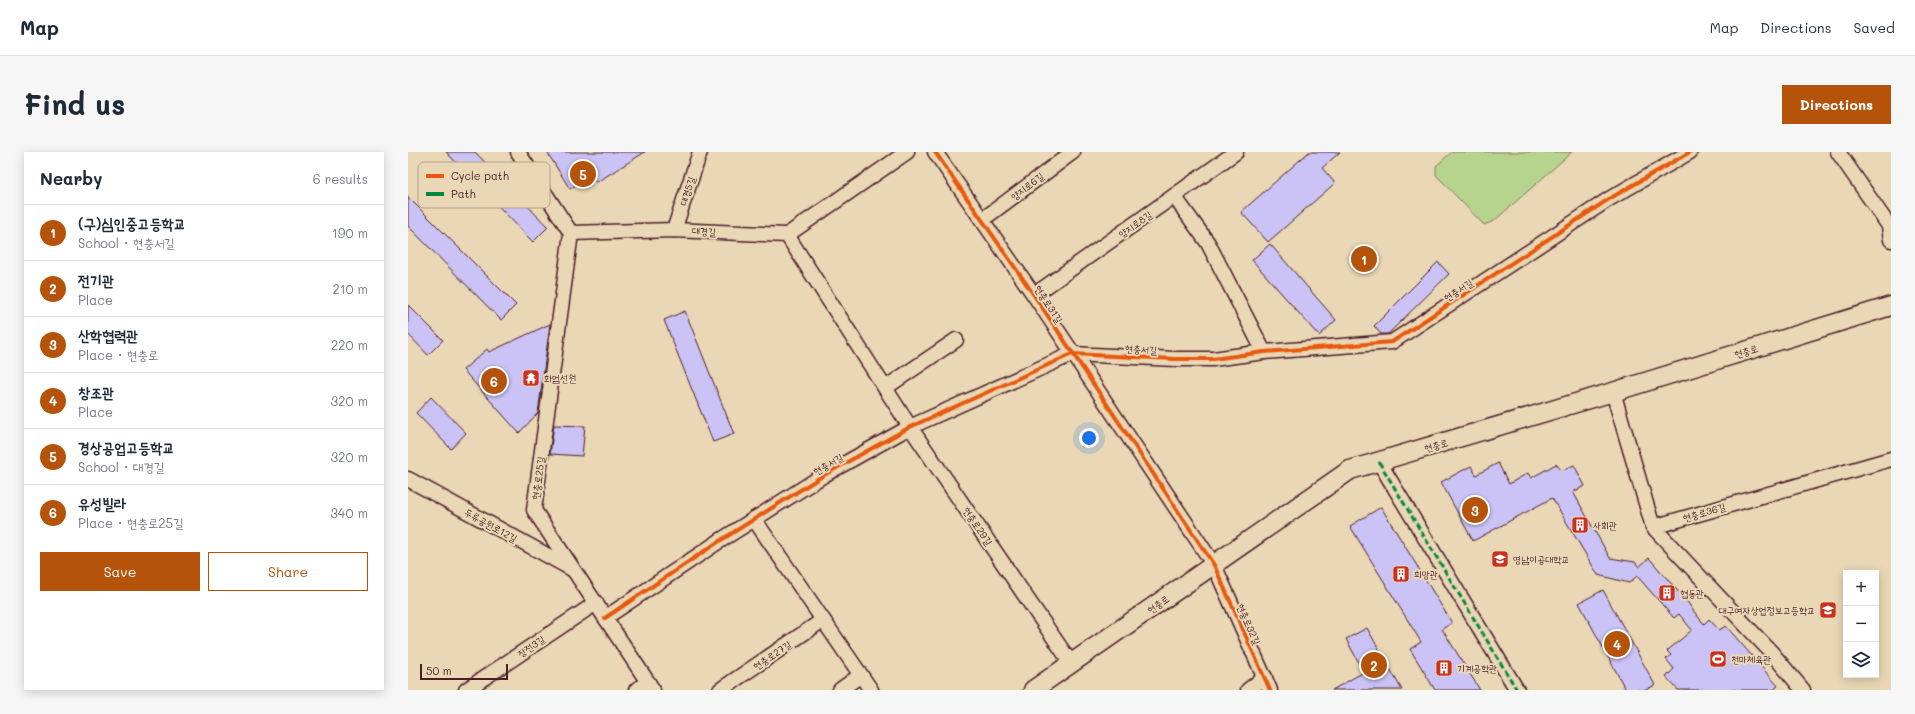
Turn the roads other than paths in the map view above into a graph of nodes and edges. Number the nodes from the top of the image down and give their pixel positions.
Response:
1 (518, 152) edge
2 (700, 152) edge
3 (907, 152) edge
4 (935, 152) edge
5 (1073, 152) edge
6 (1236, 152) edge
7 (1690, 152) edge
8 (1838, 152) edge
9 (525, 162) edge
10 (1174, 196) junction
11 (550, 201) edge
12 (982, 220) junction
13 (674, 230) junction
14 (1890, 231) edge
15 (571, 233) junction
16 (787, 235) junction
17 (1034, 295) junction
18 (1891, 306) edge
19 (956, 340) dead end
20 (1264, 352) junction
21 (1072, 354) junction
22 (885, 388) junction
23 (1613, 392) junction
24 (910, 427) junction
25 (1891, 459) edge
26 (1379, 462) junction
27 (408, 479) edge
28 (754, 519) junction
29 (1653, 527) junction
30 (1214, 565) junction
31 (574, 571) junction
32 (596, 603) junction
33 (606, 618) junction
34 (823, 620) junction
35 (1071, 663) junction
36 (861, 675) junction
37 (1267, 684) edge
38 (651, 686) edge
39 (466, 690) edge
40 (636, 690) edge
41 (720, 690) edge
42 (840, 690) edge
43 (871, 690) edge
44 (1033, 690) edge
45 (1248, 690) edge
46 (1517, 690) edge
47 (1803, 690) edge

1 - 9 street
2 - 13 street, 대경5길
3 - 16 street
4 - 12 street, 현충로31길
5 - 12 street, 양지로6길
6 - 10 street, 양지로8길
7 - 20 street, 현충서길
8 - 14 street
10 - 17 street, 양지로8길
10 - 20 street
11 - 15 street
12 - 17 street, 현충로31길
13 - 15 street, 대경길
13 - 16 street, 대경길
15 - 31 street, 현충로25길
16 - 22 street, 현충로29길
17 - 21 street, 현충로31길
18 - 23 main road, 현충로
19 - 22 street
20 - 21 street, 현충서길
21 - 24 street, 현충서길
21 - 30 street, 현충로31길
22 - 24 street, 현충로29길
23 - 26 main road, 현충로
23 - 29 street
24 - 28 street, 현충서길
24 - 35 street, 현충로29길
25 - 29 street, 현충로36길
26 - 30 main road, 현충로
26 - 46 street
27 - 31 street, 두류공원로12길
28 - 33 street, 현충서길
28 - 34 street
29 - 47 street
30 - 35 main road, 현충로
30 - 37 street, 현충로32길
31 - 32 street, 현충로25길
32 - 33 street, 현충로25길
32 - 39 street, 장전3길
33 - 38 street, 현충로25길
34 - 36 street
34 - 41 street, 현충로27길
35 - 44 main road, 현충로
36 - 42 street
36 - 43 street
37 - 45 street
38 - 40 street

